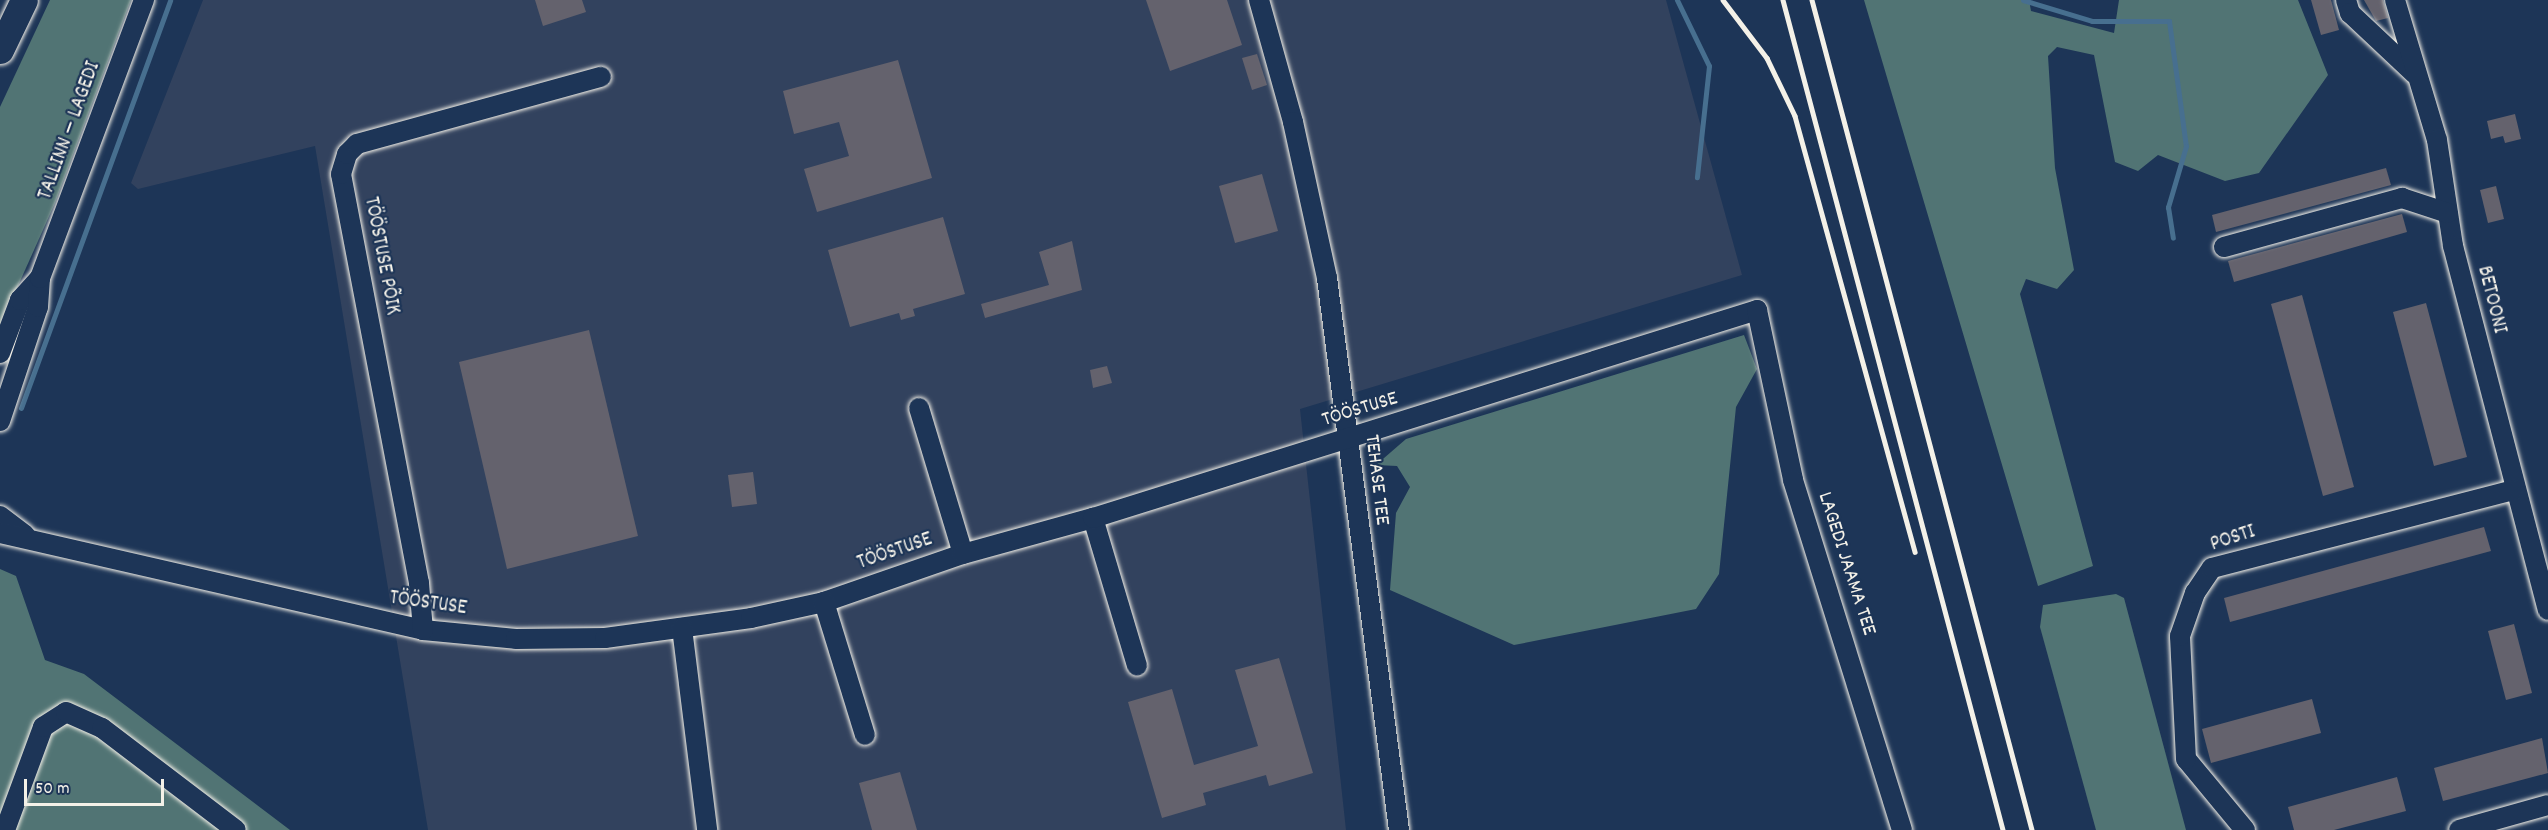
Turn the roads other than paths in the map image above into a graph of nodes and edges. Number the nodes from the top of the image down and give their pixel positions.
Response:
1 (24, 0) edge
2 (144, 0) edge
3 (1259, 0) edge
4 (2346, 0) edge
5 (2395, 0) edge
6 (3, 43) edge
7 (0, 66) edge
8 (2417, 76) junction
9 (601, 77) dead end
10 (2448, 213) junction
11 (2224, 247) dead end
12 (40, 278) junction
13 (1757, 310) joint
14 (0, 353) edge
15 (919, 408) dead end
16 (0, 421) edge
17 (1345, 440) junction
18 (2513, 490) junction
19 (0, 516) edge
20 (1093, 518) junction
21 (0, 533) edge
22 (27, 536) junction
23 (963, 554) junction
24 (824, 602) junction
25 (2548, 610) edge
26 (682, 628) junction
27 (423, 630) junction
28 (1137, 666) dead end
29 (865, 735) dead end
30 (2548, 805) edge
31 (5, 830) edge
32 (236, 830) edge
33 (707, 830) edge
34 (1399, 830) edge
35 (1902, 830) edge
36 (2245, 830) edge
37 (2458, 830) edge

1 - 6 highway
2 - 12 street, TALLINN — LAGEDI
3 - 17 street, TEHASE TEE
4 - 8 street
5 - 8 street, BETOONI
6 - 7 highway
8 - 10 street, BETOONI
9 - 27 street, TÖÖSTUSE PÕIK
10 - 11 street
10 - 18 street, BETOONI
12 - 14 street, TALLINN — LAGEDI
12 - 16 street, TALLINN — LAGEDI
13 - 17 street, TÖÖSTUSE
13 - 35 street, LAGEDI JAAMA TEE
15 - 23 street
17 - 20 street, TÖÖSTUSE
17 - 34 street, TEHASE TEE
18 - 25 street, BETOONI
18 - 36 street, POSTI
19 - 22 street, TÖÖSTUSE
20 - 23 street, TÖÖSTUSE
20 - 28 street
21 - 22 street, TÖÖSTUSE
22 - 27 street, TÖÖSTUSE
23 - 24 street, TÖÖSTUSE
24 - 26 street, TÖÖSTUSE
24 - 29 street
26 - 27 street, TÖÖSTUSE
26 - 33 street
30 - 37 street
31 - 32 street

